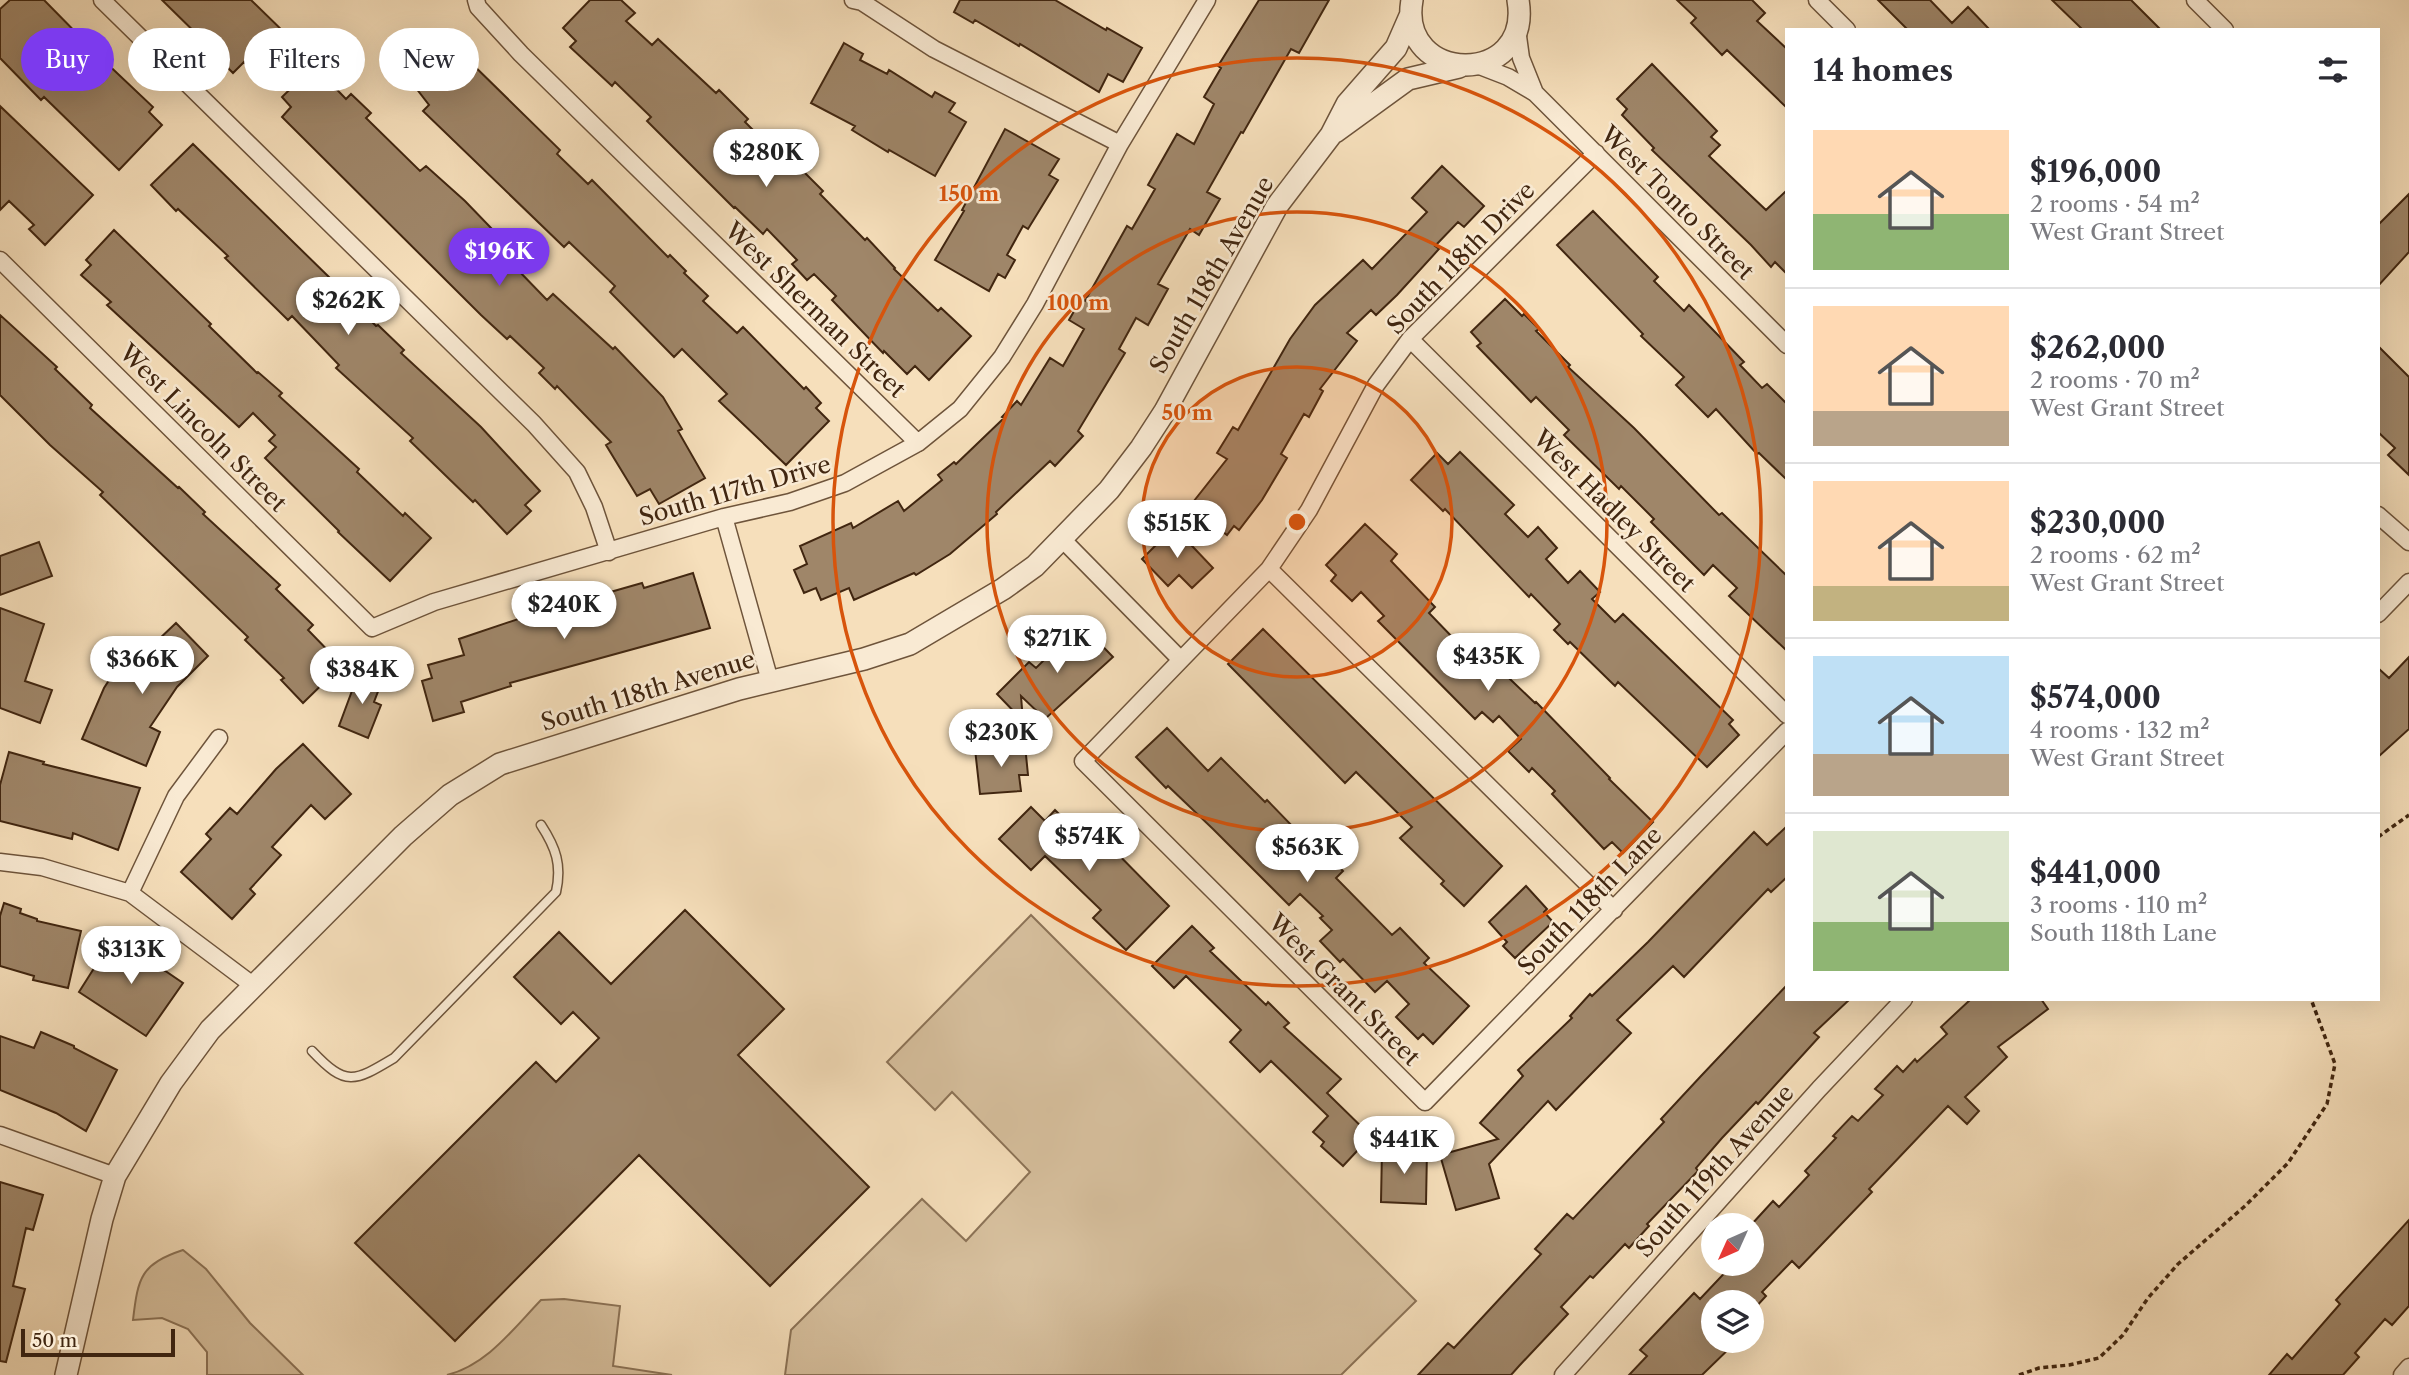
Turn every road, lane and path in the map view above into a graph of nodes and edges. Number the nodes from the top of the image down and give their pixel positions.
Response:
1 (102, 0) edge
2 (475, 0) edge
3 (853, 0) edge
4 (1207, 0) edge
5 (1817, 0) edge
6 (2195, 0) edge
7 (1411, 8) edge
8 (1521, 10) edge
9 (1845, 28) edge
10 (2223, 28) edge
11 (1469, 66) junction
12 (1535, 93) junction
13 (1331, 135) junction
14 (1120, 144) junction
15 (1596, 153) junction
16 (0, 260) edge
17 (1410, 339) junction
18 (1785, 343) edge
19 (918, 443) junction
20 (724, 517) junction
21 (2380, 517) edge
22 (1063, 540) junction
23 (2409, 542) edge
24 (609, 552) junction
25 (1269, 569) junction
26 (2409, 582) edge
27 (2380, 612) edge
28 (372, 628) joint
29 (1180, 659) junction
30 (770, 681) junction
31 (1785, 713) edge
32 (1785, 733) edge
33 (219, 738) dead end
34 (1083, 761) joint
35 (2409, 815) edge
36 (541, 825) dead end
37 (2380, 836) edge
38 (0, 862) edge
39 (130, 893) junction
40 (1614, 910) junction
41 (254, 986) junction
42 (1903, 1001) edge
43 (2312, 1001) edge
44 (313, 1051) dead end
45 (1425, 1102) joint
46 (0, 1135) edge
47 (115, 1176) junction
48 (2409, 1367) edge
49 (66, 1375) edge
50 (1563, 1375) edge
51 (2019, 1375) edge
52 (2402, 1375) edge

1 - 24 street
2 - 19 street, West Sherman Street
3 - 14 street
4 - 14 street, South 117th Drive
5 - 9 street
6 - 10 street
7 - 11 street
7 - 13 street, South 118th Avenue
8 - 11 street
8 - 12 street, West Tonto Street
11 - 12 street, West Tonto Street
11 - 13 street, South 118th Avenue
12 - 15 street, West Tonto Street
13 - 22 street, South 118th Avenue
14 - 19 street, South 117th Drive
15 - 17 street, South 118th Drive
15 - 18 street, West Tonto Street
16 - 28 street, West Lincoln Street
17 - 25 street, South 118th Drive
17 - 31 street, West Hadley Street
19 - 20 street, South 117th Drive
20 - 24 street, South 117th Drive
20 - 30 street
21 - 23 street
22 - 29 street
22 - 30 street, South 118th Avenue
24 - 28 street, South 117th Drive
25 - 29 street, South 118th Drive
25 - 40 street
26 - 27 street
29 - 34 street, South 118th Drive
30 - 41 street, South 118th Avenue
32 - 40 street, South 118th Lane
33 - 39 street
34 - 45 street, West Grant Street
35 - 37 path
36 - 44 lane
38 - 39 street
39 - 41 street
40 - 45 street, South 118th Lane
41 - 47 street, South 118th Avenue
42 - 50 street, South 119th Avenue
43 - 51 path
46 - 47 street
47 - 49 street, South 118th Avenue
48 - 52 street

